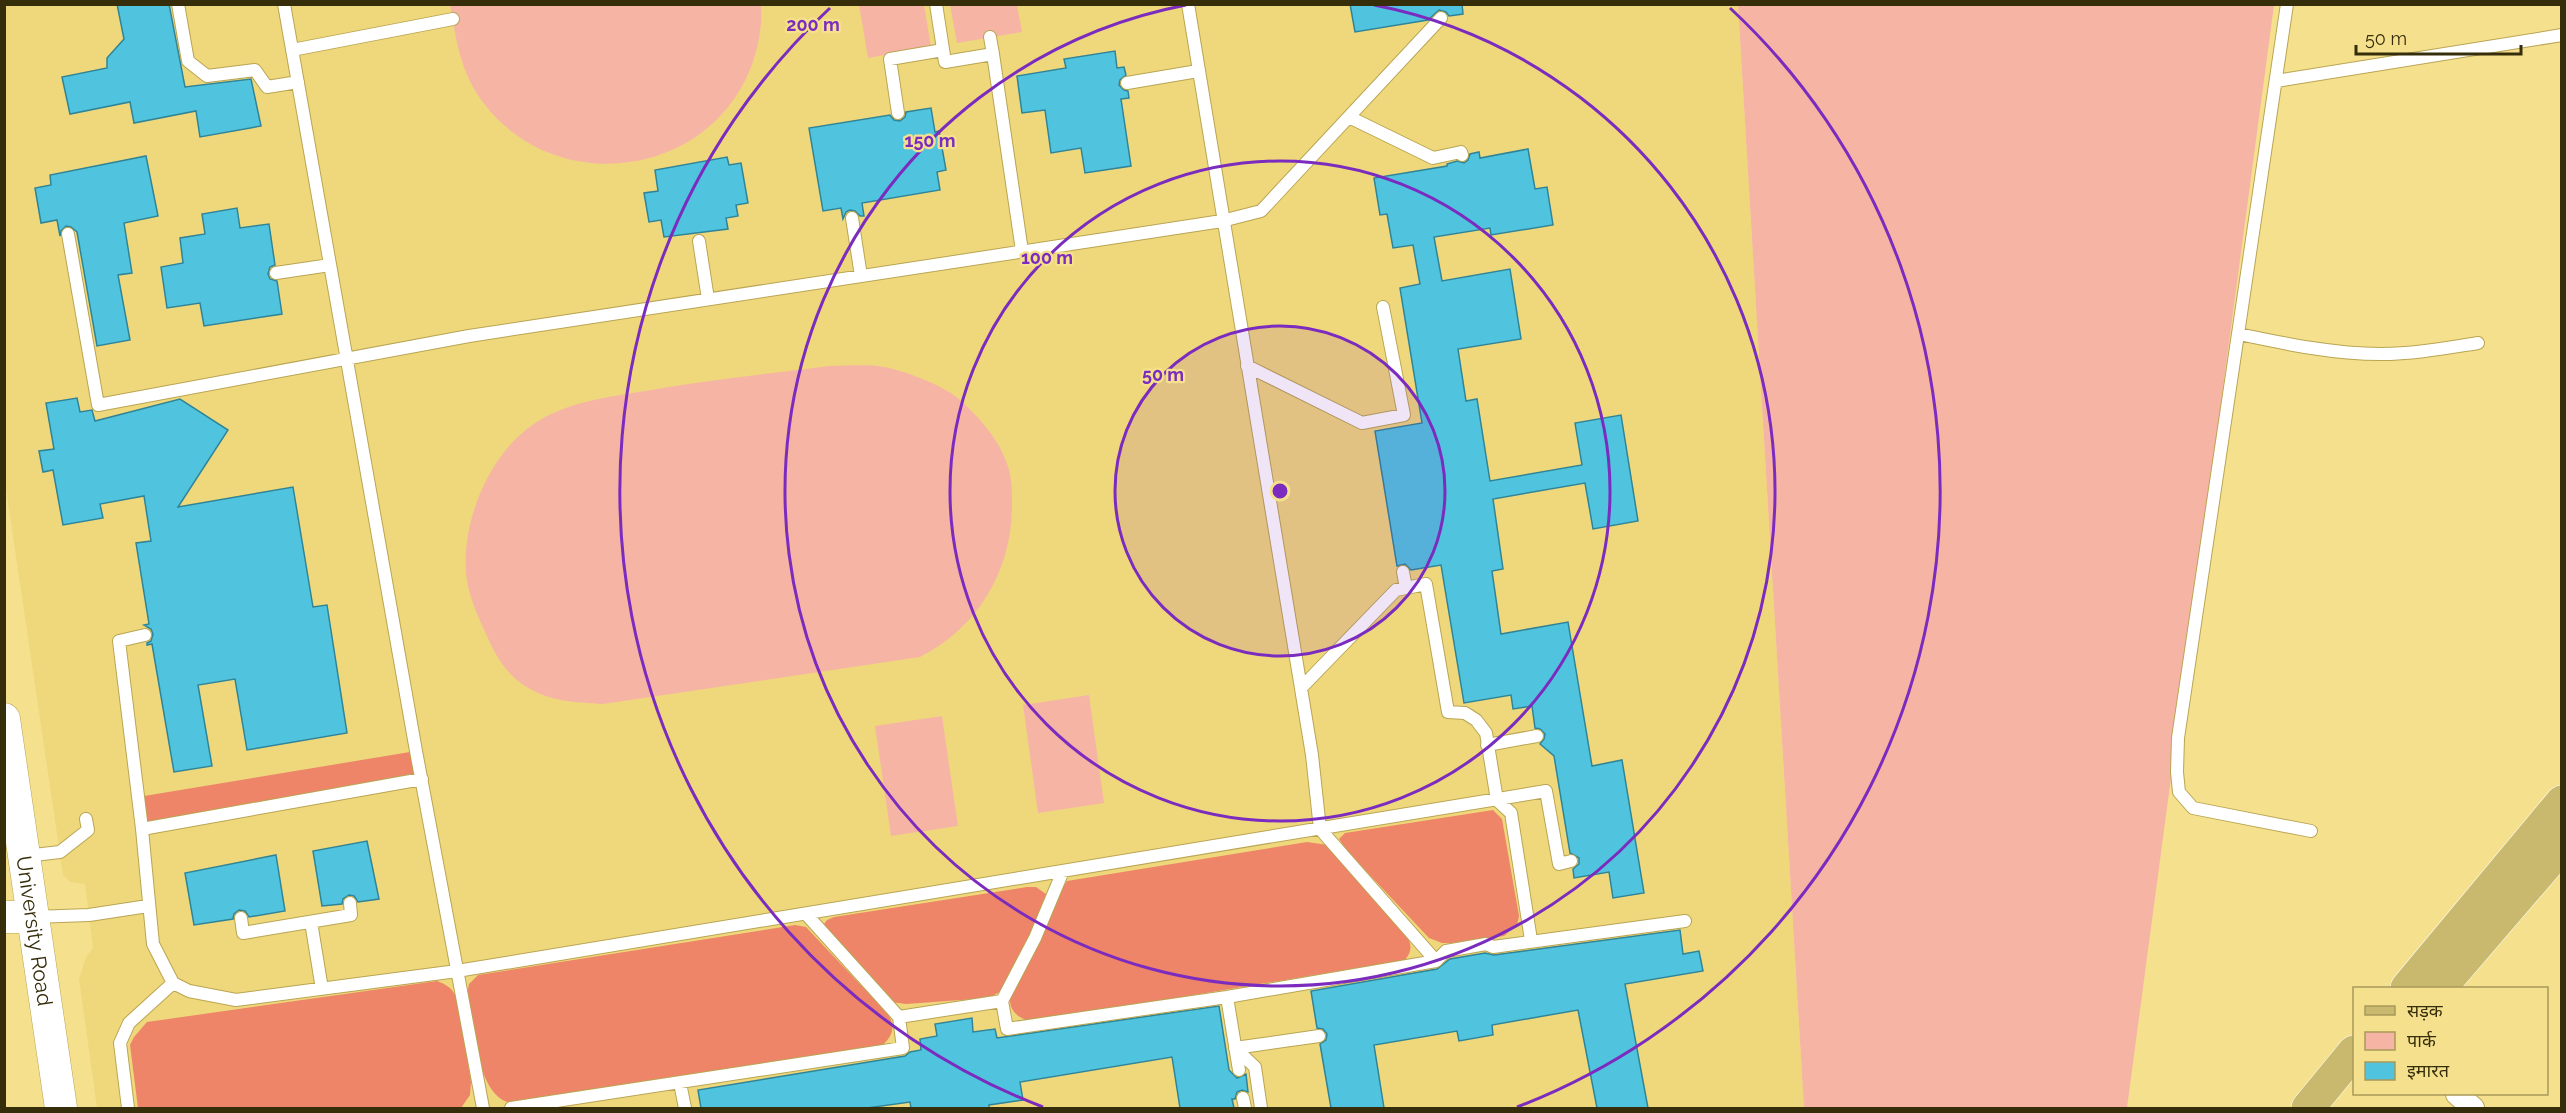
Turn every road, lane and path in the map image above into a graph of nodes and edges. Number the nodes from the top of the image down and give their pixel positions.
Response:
1 (178, 4) edge
2 (284, 4) edge
3 (936, 4) edge
4 (1188, 4) edge
5 (2287, 4) edge
6 (1441, 18) dead end
7 (453, 19) dead end
8 (2562, 35) edge
9 (990, 37) dead end
10 (292, 50) junction
11 (943, 50) junction
12 (993, 54) junction
13 (1198, 71) junction
14 (2276, 81) junction
15 (297, 82) junction
16 (1127, 83) dead end
17 (898, 113) dead end
18 (1348, 117) junction
19 (1462, 155) dead end
20 (852, 218) dead end
21 (1222, 221) junction
22 (68, 234) dead end
23 (699, 241) dead end
24 (1022, 251) junction
25 (330, 265) junction
26 (276, 273) dead end
27 (861, 276) junction
28 (708, 299) junction
29 (1383, 307) dead end
30 (2240, 334) junction
31 (2478, 343) dead end
32 (346, 358) junction
33 (1247, 366) junction
34 (1404, 572) dead end
35 (1406, 588) junction
36 (145, 635) dead end
37 (1301, 688) junction
38 (4, 719) edge
39 (1537, 736) dead end
40 (1488, 745) junction
41 (422, 779) junction
42 (1497, 800) junction
43 (2562, 802) edge
44 (86, 819) dead end
45 (1320, 828) junction
46 (142, 829) junction
47 (2311, 831) dead end
48 (2562, 846) edge
49 (25, 856) junction
50 (1571, 861) dead end
51 (1063, 871) junction
52 (350, 903) dead end
53 (148, 906) junction
54 (806, 914) junction
55 (19, 917) edge
56 (241, 918) dead end
57 (1685, 921) dead end
58 (311, 922) junction
59 (1531, 940) junction
60 (1436, 961) junction
61 (457, 971) junction
62 (173, 983) junction
63 (2408, 987) edge
64 (2441, 987) edge
65 (322, 989) junction
66 (1227, 997) junction
67 (1002, 1002) junction
68 (899, 1017) junction
69 (1319, 1036) dead end
70 (1235, 1048) junction
71 (2353, 1054) edge
72 (1239, 1070) dead end
73 (680, 1083) junction
74 (2353, 1090) edge
75 (2458, 1095) edge
76 (61, 1108) edge
77 (128, 1108) edge
78 (483, 1108) edge
79 (511, 1108) edge
80 (685, 1108) edge
81 (1261, 1108) edge
82 (2308, 1108) edge
83 (2336, 1108) edge
84 (2473, 1108) edge

1 - 15 lane
2 - 10 lane
3 - 11 lane
4 - 13 lane
5 - 14 lane
6 - 18 lane
7 - 10 lane
8 - 14 lane
9 - 12 lane
10 - 15 lane
11 - 12 lane
11 - 17 lane
12 - 24 lane
13 - 16 lane
13 - 21 lane
14 - 30 lane
15 - 25 lane
18 - 19 lane
18 - 21 lane
20 - 27 lane
21 - 24 lane
21 - 33 lane
22 - 32 lane
23 - 28 lane
24 - 27 lane
25 - 26 lane
25 - 32 lane
27 - 28 lane
28 - 32 lane
29 - 33 lane
30 - 31 lane
30 - 47 lane
32 - 41 lane
33 - 37 lane
34 - 35 lane
35 - 37 lane
35 - 40 lane
36 - 46 lane
37 - 45 lane
38 - 49 main road, University Road
39 - 40 lane
40 - 42 lane
41 - 46 lane
41 - 61 lane
42 - 45 lane
42 - 50 lane
42 - 59 lane
43 - 63 main road
44 - 49 lane
45 - 51 lane
45 - 60 lane
46 - 53 lane
48 - 64 main road
49 - 55 main road, University Road
51 - 54 lane
51 - 67 lane
52 - 58 lane
53 - 55 lane
53 - 62 lane
54 - 61 lane
54 - 68 lane
55 - 76 main road, University Road
56 - 58 lane
57 - 59 lane
58 - 65 lane
59 - 60 lane
60 - 66 lane
61 - 65 lane
61 - 78 lane
62 - 65 lane
62 - 77 lane
66 - 67 lane
66 - 70 lane
67 - 68 lane
68 - 73 lane
69 - 70 lane
70 - 72 lane
70 - 81 lane
71 - 82 main road
73 - 79 lane
73 - 80 lane
74 - 83 main road
75 - 84 street

